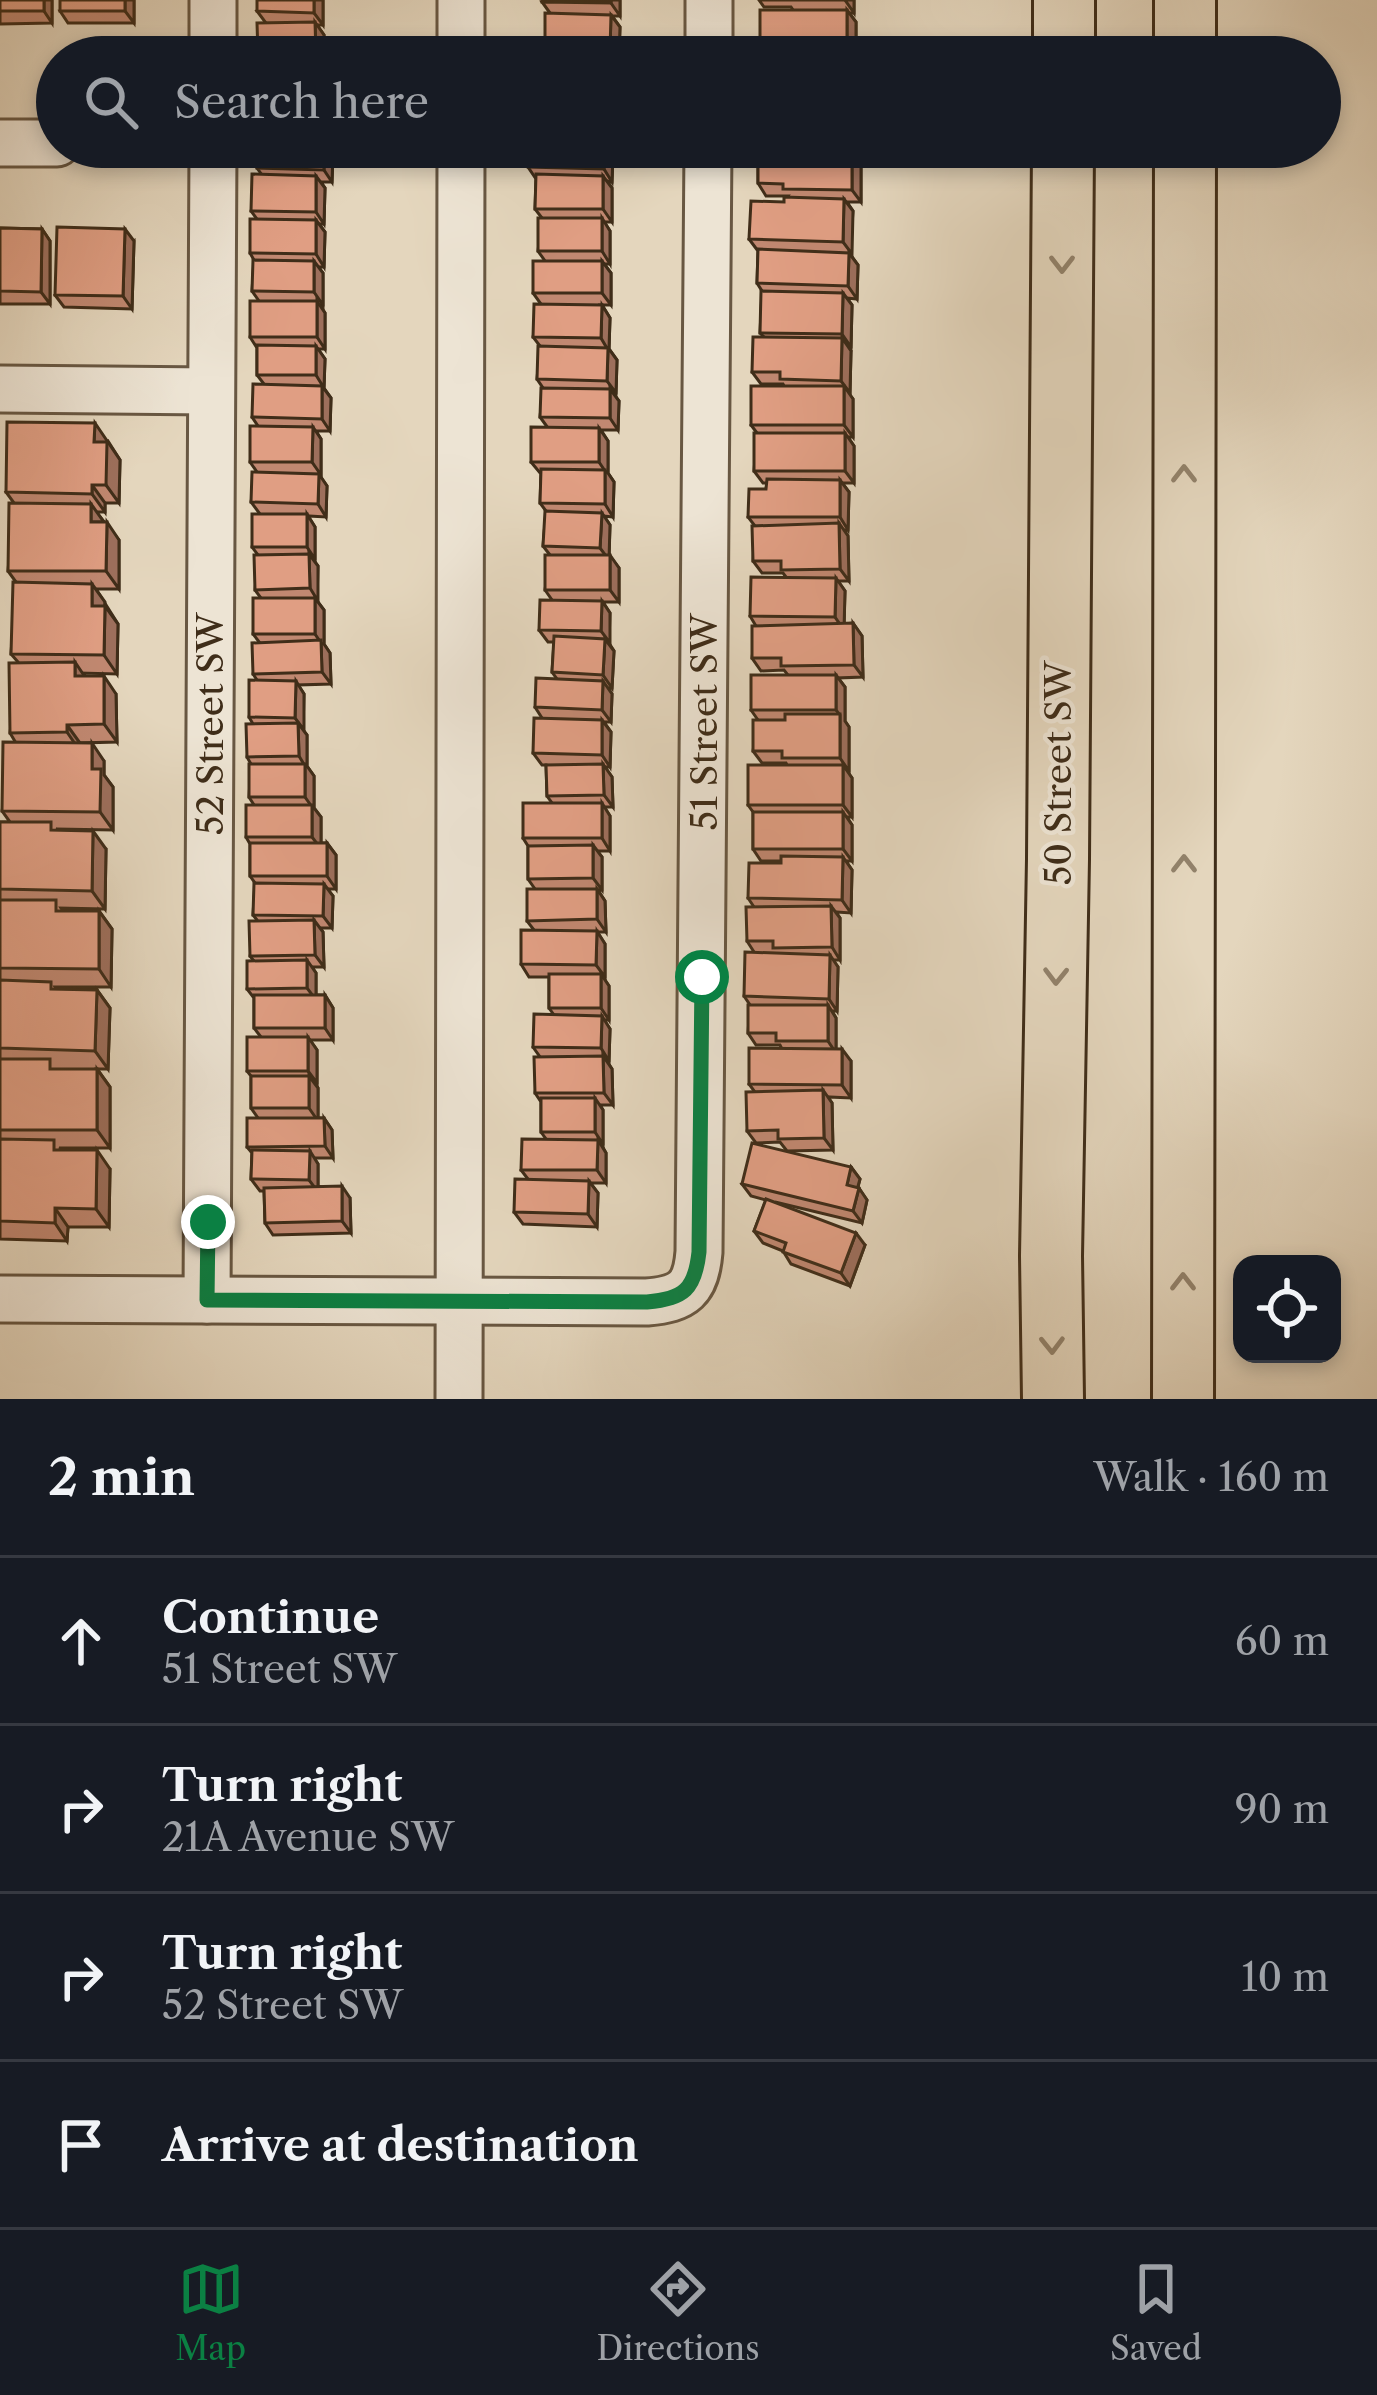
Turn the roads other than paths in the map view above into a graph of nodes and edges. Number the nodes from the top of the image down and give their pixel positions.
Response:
1 (213, 0) edge
2 (461, 0) edge
3 (709, 0) edge
4 (1064, 0) edge
5 (1186, 0) edge
6 (213, 36) edge
7 (461, 36) edge
8 (709, 36) edge
9 (1064, 36) edge
10 (1185, 36) edge
11 (0, 143) edge
12 (36, 143) edge
13 (213, 168) edge
14 (461, 168) edge
15 (708, 168) edge
16 (1063, 168) edge
17 (1185, 168) edge
18 (0, 389) edge
19 (211, 391) junction
20 (0, 1300) edge
21 (207, 1300) junction
22 (458, 1300) junction
23 (459, 1399) edge
24 (1053, 1399) edge
25 (1183, 1399) edge

1 - 6 street
2 - 7 street
3 - 8 street
4 - 9 main road
5 - 10 main road
11 - 12 street
13 - 19 street, 52 Street SW
14 - 22 street
15 - 22 street, 51 Street SW
16 -> 24 main road, 50 Street SW
25 -> 17 main road
18 - 19 street
19 - 21 street, 52 Street SW
20 - 21 street
21 - 22 street
22 - 23 street

